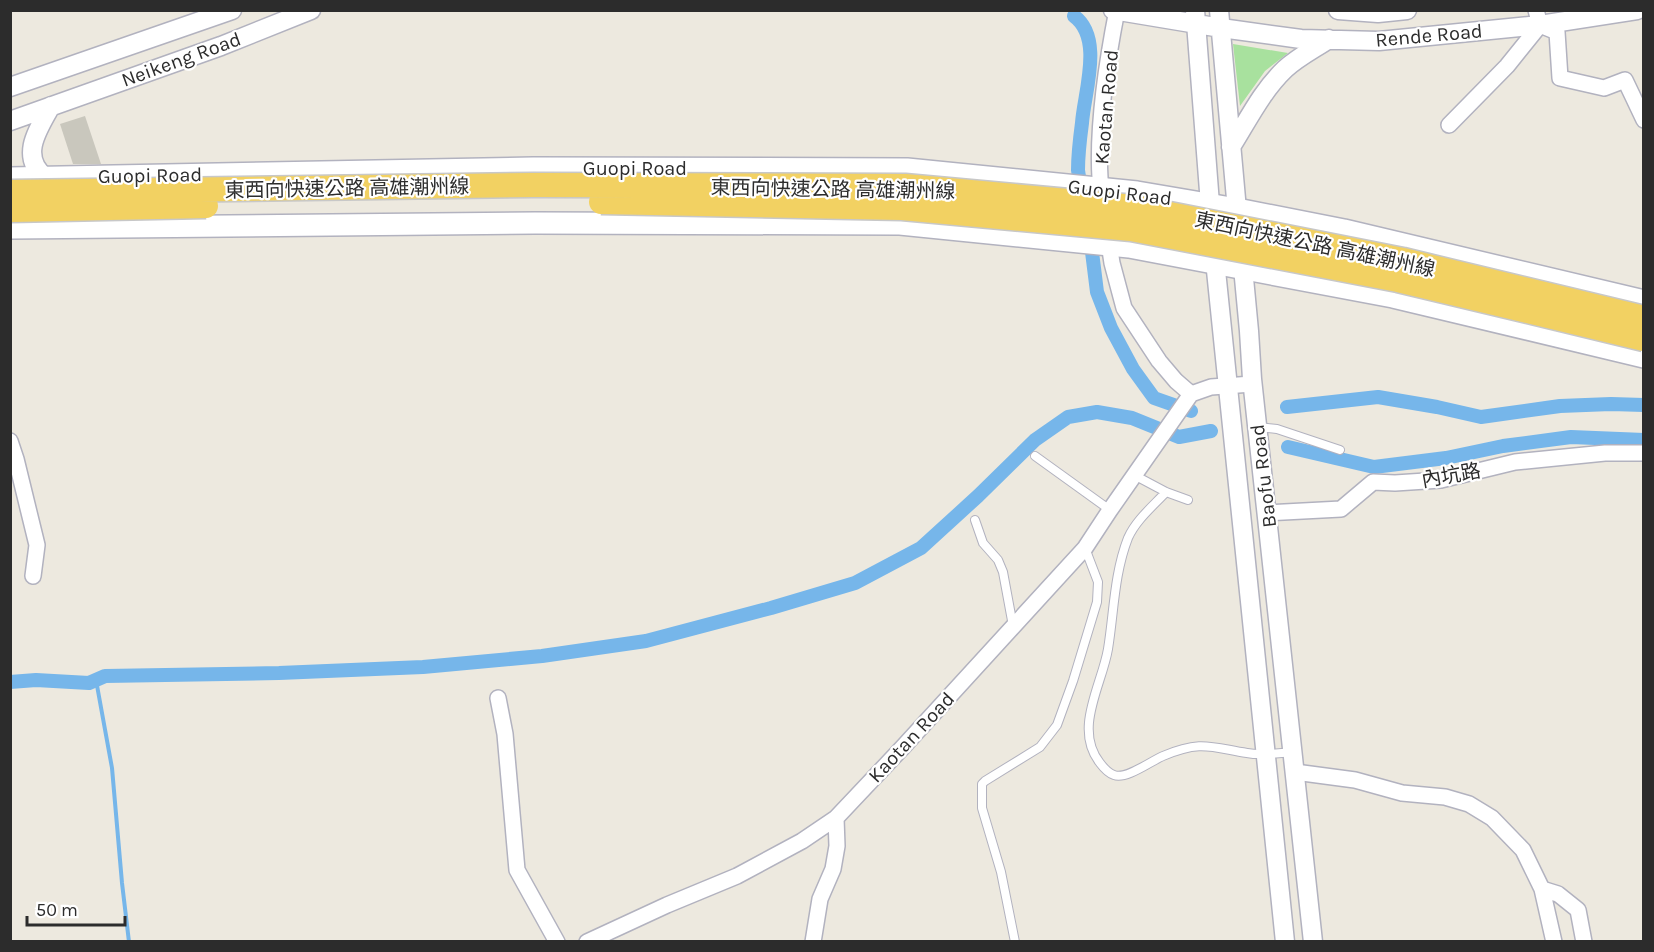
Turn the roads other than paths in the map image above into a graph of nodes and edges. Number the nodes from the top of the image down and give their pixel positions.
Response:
1 (311, 10) edge
2 (1338, 10) edge
3 (1407, 10) edge
4 (1637, 10) edge
5 (1116, 11) edge
6 (224, 12) edge
7 (1196, 17) edge
8 (1538, 18) edge
9 (1220, 19) edge
10 (1329, 39) junction
11 (10, 87) edge
12 (51, 106) junction
13 (1644, 120) edge
14 (10, 121) edge
15 (1449, 125) dead end
16 (1232, 147) junction
17 (45, 177) junction
18 (10, 178) edge
19 (1096, 188) junction
20 (10, 192) edge
21 (1210, 205) junction
22 (1237, 209) junction
23 (10, 210) edge
24 (10, 228) edge
25 (1105, 245) junction
26 (1215, 263) junction
27 (1243, 269) junction
28 (1644, 301) edge
29 (1644, 318) edge
30 (1644, 339) edge
31 (1644, 357) edge
32 (1252, 384) junction
33 (1228, 386) junction
34 (1189, 397) junction
35 (1257, 427) junction
36 (10, 441) edge
37 (1340, 450) dead end
38 (1644, 453) edge
39 (1035, 456) dead end
40 (1134, 475) junction
41 (1166, 492) junction
42 (1188, 500) dead end
43 (1110, 510) junction
44 (1267, 513) junction
45 (975, 520) dead end
46 (1085, 548) junction
47 (33, 576) dead end
48 (1013, 626) junction
49 (498, 698) dead end
50 (1293, 752) junction
51 (1266, 754) junction
52 (1295, 772) junction
53 (836, 818) junction
54 (1542, 889) junction
55 (557, 942) edge
56 (587, 942) edge
57 (813, 942) edge
58 (1015, 942) edge
59 (1285, 942) edge
60 (1313, 942) edge
61 (1554, 942) edge
62 (1584, 942) edge

1 - 12 street, Neikeng Road
2 - 3 street, Rende Road
4 - 8 street, Rende Road
5 - 7 street
5 - 19 street, Kaotan Road
6 - 11 street, Neikeng Road
7 - 9 street
7 - 21 street, Baofu Road
8 - 10 street, Rende Road
8 - 13 street
8 - 15 street
9 - 10 street, Rende Road
9 - 16 street, Baofu Road
10 - 16 street
12 - 14 street, Neikeng Road
12 - 17 street
16 - 22 street, Baofu Road
17 - 18 main road, Guopi Road
17 - 19 main road, Guopi Road
19 - 21 main road, Guopi Road
19 - 25 street, Kaotan Road
20 - 29 highway, 東西向快速公路 高雄潮州線, bridge
21 - 22 main road, Guopi Road
21 - 26 street, Baofu Road
22 - 27 street, Baofu Road
22 - 28 main road, Guopi Road
23 - 30 highway, 東西向快速公路 高雄潮州線, bridge
24 - 25 main road
25 - 26 main road
25 - 34 street, Kaotan Road
26 - 27 main road
26 - 33 street, Baofu Road
27 - 31 main road
27 - 32 street, Baofu Road
32 - 33 street
32 - 35 street, Baofu Road
33 - 34 street
33 - 51 street, Baofu Road
34 - 40 street, Kaotan Road
35 - 37 lane
35 - 44 street, Baofu Road
36 - 47 street
38 - 44 street, 內坑路
39 - 43 lane
40 - 41 lane
40 - 43 street, Kaotan Road
41 - 42 lane
41 - 51 lane
43 - 46 street, Kaotan Road
44 - 50 street, Baofu Road
45 - 48 lane
46 - 48 street, Kaotan Road
46 - 58 lane
48 - 53 street, Kaotan Road
49 - 55 street
50 - 51 lane
50 - 52 street, Baofu Road
51 - 59 street, Baofu Road
52 - 54 street
52 - 60 street, Baofu Road
53 - 56 street, Kaotan Road
53 - 57 street
54 - 61 street
54 - 62 street

